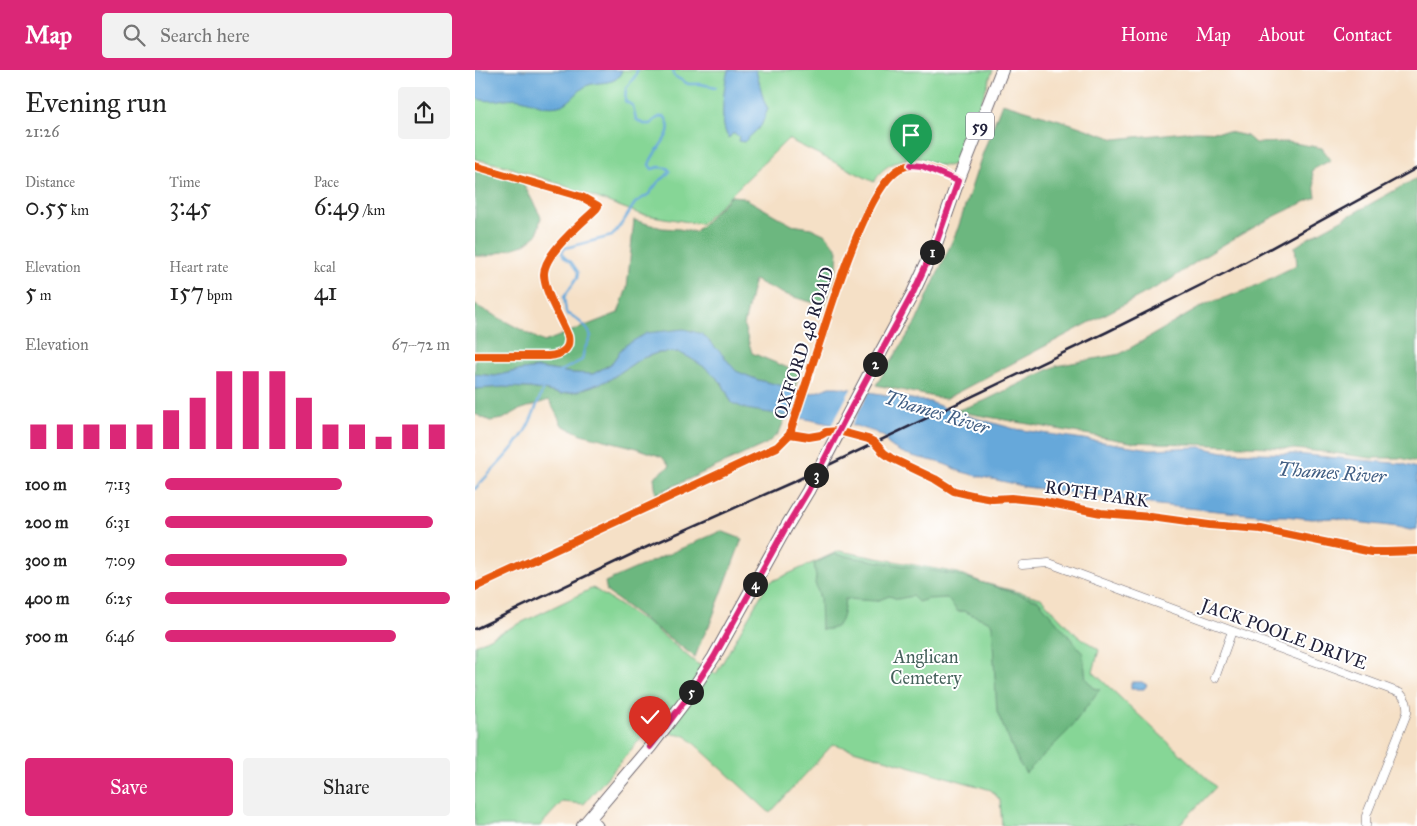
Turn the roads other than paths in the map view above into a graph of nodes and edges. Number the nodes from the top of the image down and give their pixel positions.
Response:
1 (1002, 70) edge
2 (958, 181) junction
3 (1022, 565) dead end
4 (475, 586) edge
5 (1233, 631) junction
6 (1215, 678) dead end
7 (590, 824) edge
8 (1366, 826) edge

1 - 2 main road, 59
2 - 4 street, OXFORD 48 ROAD
2 - 7 main road, 59, bridge
3 - 5 street, JACK POOLE DRIVE
5 - 6 street
5 - 8 street, JACK POOLE DRIVE

